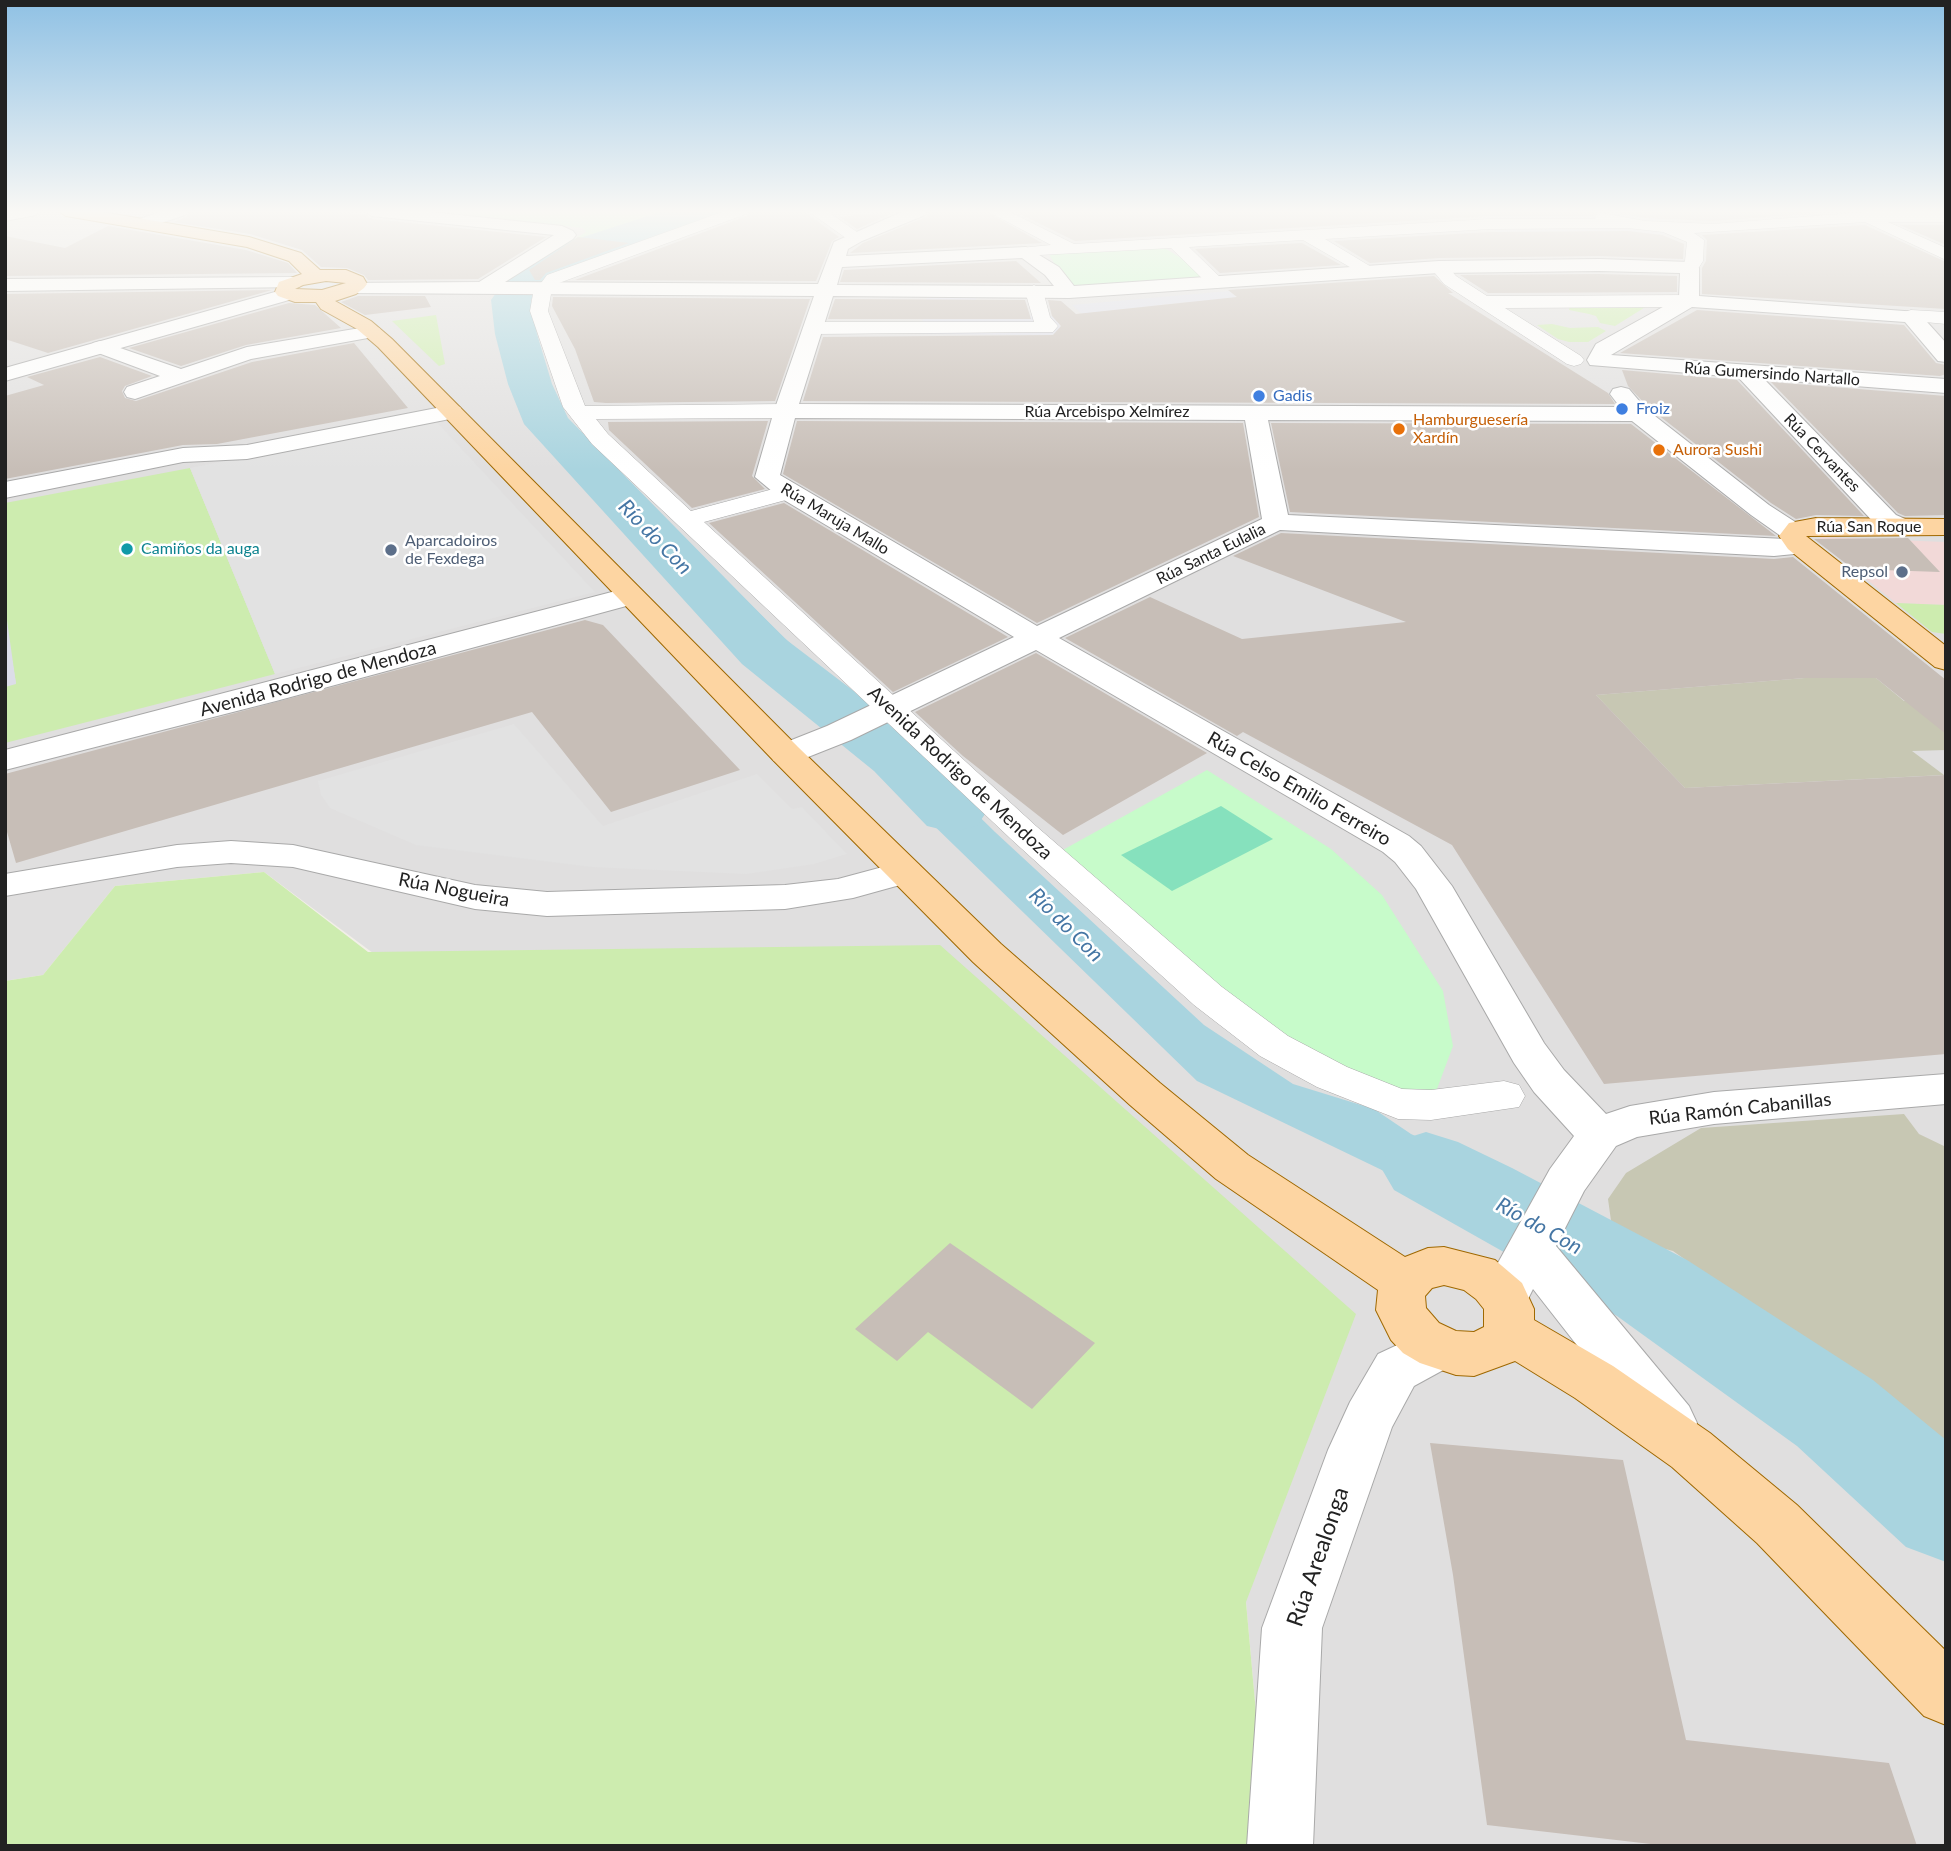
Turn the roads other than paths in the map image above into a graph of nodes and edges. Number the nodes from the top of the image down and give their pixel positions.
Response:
1 (277, 297) edge
2 (322, 297) edge
3 (542, 297) edge
4 (823, 297) edge
5 (952, 297) edge
6 (1036, 297) edge
7 (1476, 297) edge
8 (1689, 297) edge
9 (1689, 301) junction
10 (1483, 302) junction
11 (1911, 316) junction
12 (1946, 318) edge
13 (813, 328) junction
14 (947, 329) junction
15 (372, 332) junction
16 (100, 347) junction
17 (1946, 356) edge
18 (1574, 360) dead end
19 (1598, 360) junction
20 (1745, 372) junction
21 (5, 374) edge
22 (180, 376) junction
23 (1946, 386) edge
24 (135, 392) dead end
25 (1630, 405) junction
26 (785, 411) junction
27 (452, 412) junction
28 (577, 413) junction
29 (1255, 413) junction
30 (5, 490) edge
31 (788, 492) junction
32 (685, 520) junction
33 (1276, 522) junction
34 (1928, 529) edge
35 (1796, 538) junction
36 (631, 596) junction
37 (1891, 617) junction
38 (1038, 638) junction
39 (1946, 644) edge
40 (1946, 661) edge
41 (888, 710) junction
42 (786, 754) junction
43 (5, 760) edge
44 (905, 872) junction
45 (5, 884) edge
46 (1946, 1089) edge
47 (1504, 1096) dead end
48 (1600, 1134) junction
49 (1529, 1248) junction
50 (1405, 1283) junction
51 (1507, 1314) junction
52 (1438, 1348) junction
53 (1691, 1450) junction
54 (1946, 1694) edge
55 (1280, 1846) edge

1 - 16 street
2 - 15 main road
3 - 28 street, Avenida Rodrigo de Mendoza
4 - 13 street, Rúa Maruja Mallo
5 - 14 street
6 - 14 street
7 - 10 street
8 - 9 street
9 - 10 street
9 - 11 street
9 - 19 street
10 - 18 street
11 - 12 street
11 - 17 street
13 - 14 street
13 - 26 street, Rúa Maruja Mallo
15 - 22 street
15 - 27 main road
16 - 21 street
16 - 22 street
19 - 20 street, Rúa Gumersindo Nartallo
19 - 25 street, Rúa San Roque
20 - 23 street, Rúa Gumersindo Nartallo
20 - 34 street, Rúa Cervantes
22 - 24 street
25 - 29 street, Rúa Arcebispo Xelmírez
25 - 35 street, Rúa San Roque
26 - 28 street, Rúa Arcebispo Xelmírez
26 - 29 street, Rúa Arcebispo Xelmírez
26 - 31 street, Rúa Maruja Mallo
27 - 30 street
27 - 36 main road
28 - 32 street, Avenida Rodrigo de Mendoza
29 - 33 street
31 - 32 street
31 - 38 street, Rúa Maruja Mallo
32 - 41 street, Avenida Rodrigo de Mendoza
33 - 35 street, Rúa Santa Eulalia
33 - 38 street, Rúa Santa Eulalia
34 - 35 main road, Rúa San Roque
35 - 37 main road, Rúa San Roque
36 - 42 main road
36 - 43 street, Avenida Rodrigo de Mendoza
37 - 39 street
37 - 40 main road, Rúa San Roque
38 - 41 street, Rúa Santa Eulalia
38 - 48 street, Rúa Celso Emilio Ferreiro
41 - 42 street, Rúa Santa Eulalia
41 - 47 street, Avenida Rodrigo de Mendoza
42 - 44 main road
44 - 45 street, Rúa Nogueira
44 - 50 main road
46 - 48 street, Rúa Ramón Cabanillas
48 - 49 street
49 - 51 street
49 - 53 street
50 - 51 main road
50 - 52 main road
51 - 52 main road
51 - 53 main road
52 - 55 street, Rúa Arealonga
53 - 54 main road

